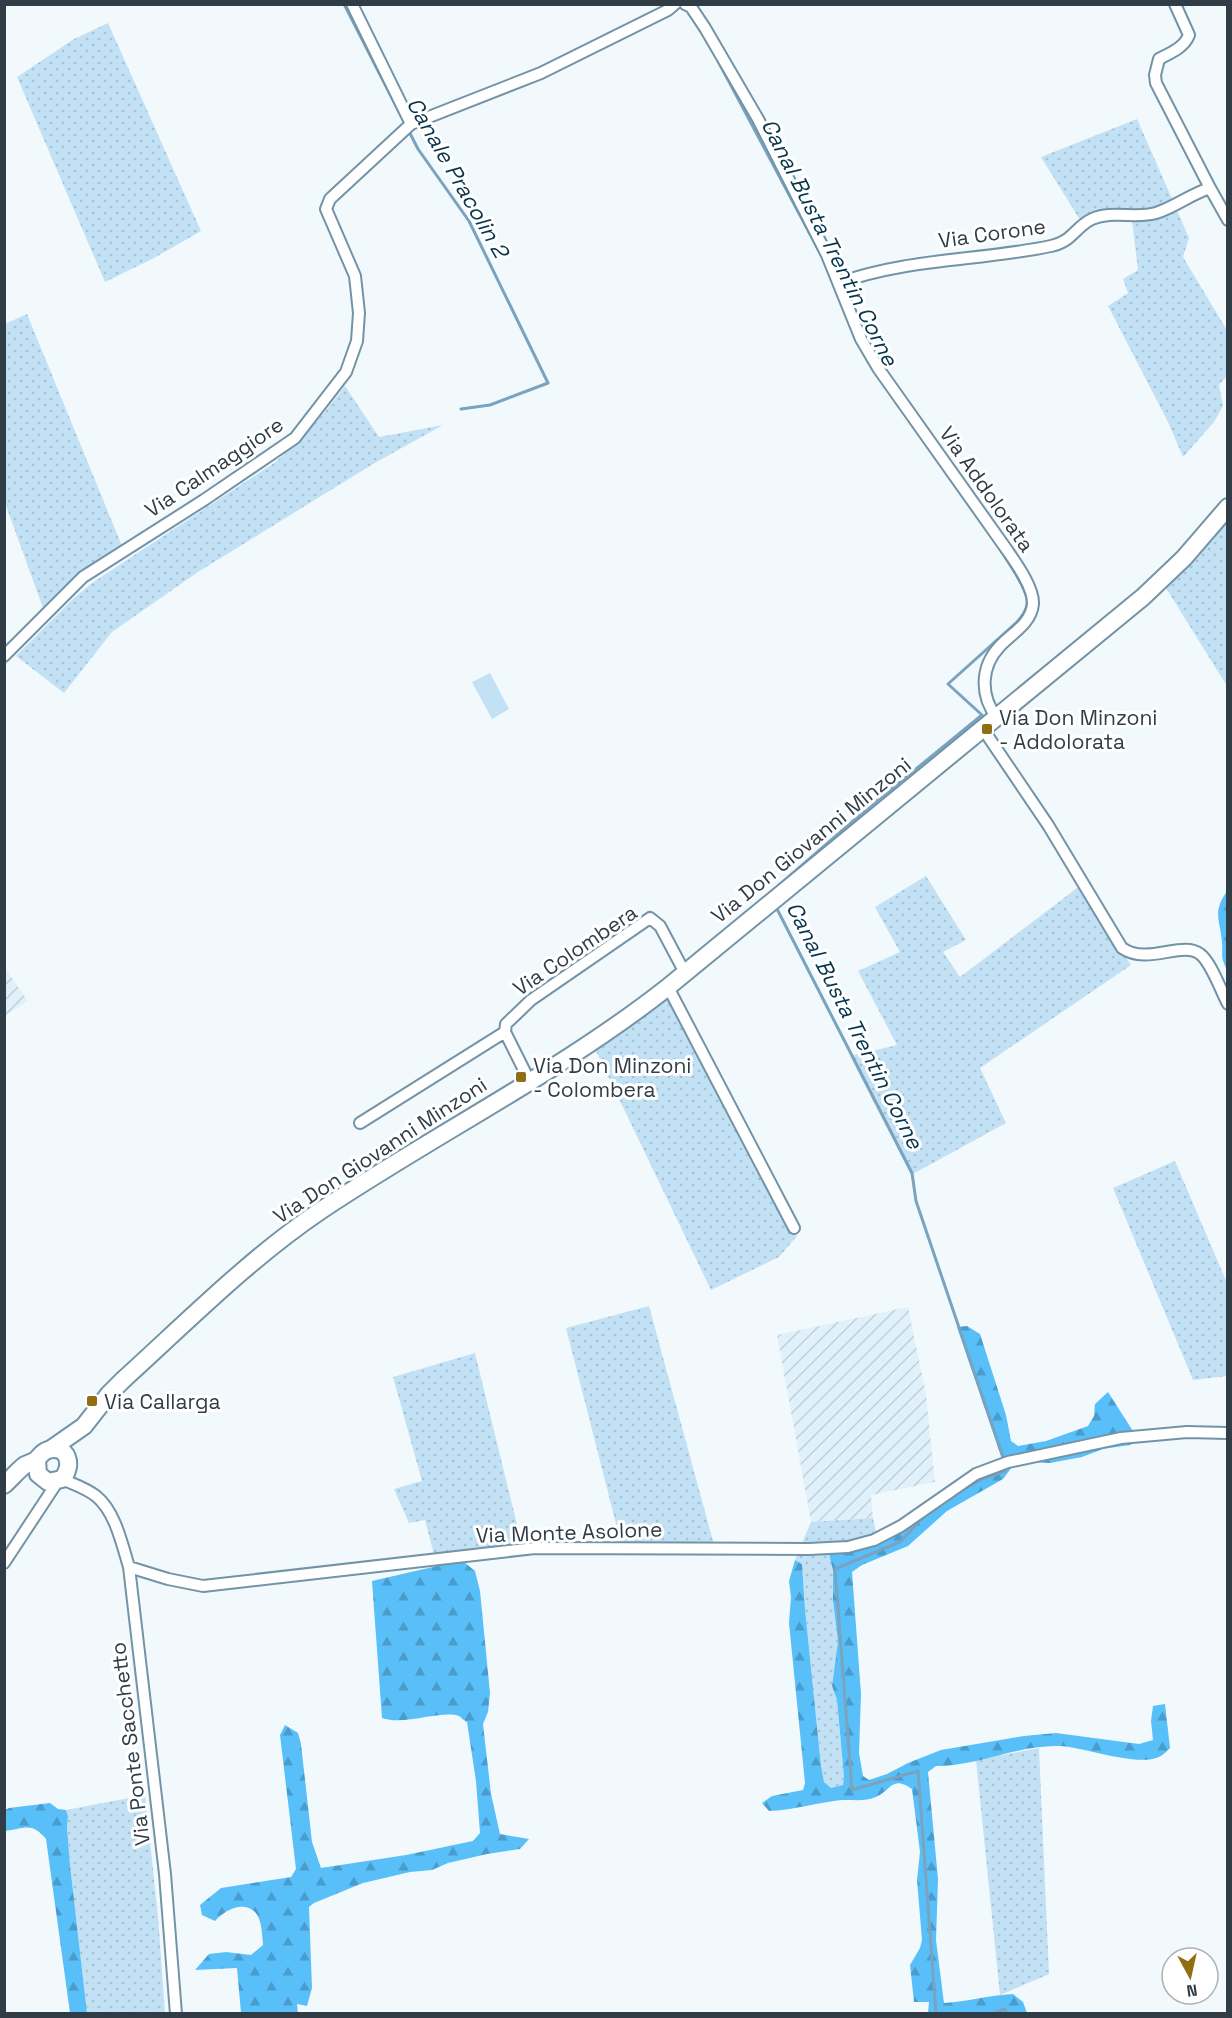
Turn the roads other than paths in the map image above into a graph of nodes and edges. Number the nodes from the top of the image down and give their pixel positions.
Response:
1 (352, 4) edge
2 (675, 4) edge
3 (685, 4) edge
4 (1175, 4) edge
5 (411, 124) junction
6 (1210, 188) junction
7 (1227, 220) edge
8 (839, 283) junction
9 (1227, 507) edge
10 (4, 656) edge
11 (997, 718) junction
12 (983, 729) junction
13 (686, 973) junction
14 (668, 987) junction
15 (1227, 1004) edge
16 (505, 1032) junction
17 (530, 1082) junction
18 (360, 1123) dead end
19 (794, 1228) dead end
20 (84, 1425) junction
21 (1227, 1433) edge
22 (54, 1473) junction
23 (8, 1482) edge
24 (4, 1563) edge
25 (129, 1567) junction
26 (176, 2013) edge

1 - 5 street
2 - 5 street, Via Calmaggiore
3 - 8 street, Via Addolorata
4 - 6 street
5 - 10 street, Via Calmaggiore
6 - 7 street
6 - 8 street, Via Corone
8 - 11 street, Via Addolorata
9 - 11 street, Via Don Giovanni Minzoni
11 - 12 street, Via Don Giovanni Minzoni
12 - 13 street, Via Don Giovanni Minzoni
12 - 15 street
13 - 14 street, Via Don Giovanni Minzoni
13 - 16 street, Via Colombera
14 - 17 street, Via Don Giovanni Minzoni
14 - 19 street
16 - 17 street
16 - 18 street, Via Colombera
17 - 20 street, Via Don Giovanni Minzoni
20 - 22 street
20 - 22 street
21 - 25 street, Via Monte Asolone
22 - 23 street
22 - 24 street
22 - 25 street, Via Ponte Sacchetto
25 - 26 street, Via Ponte Sacchetto

